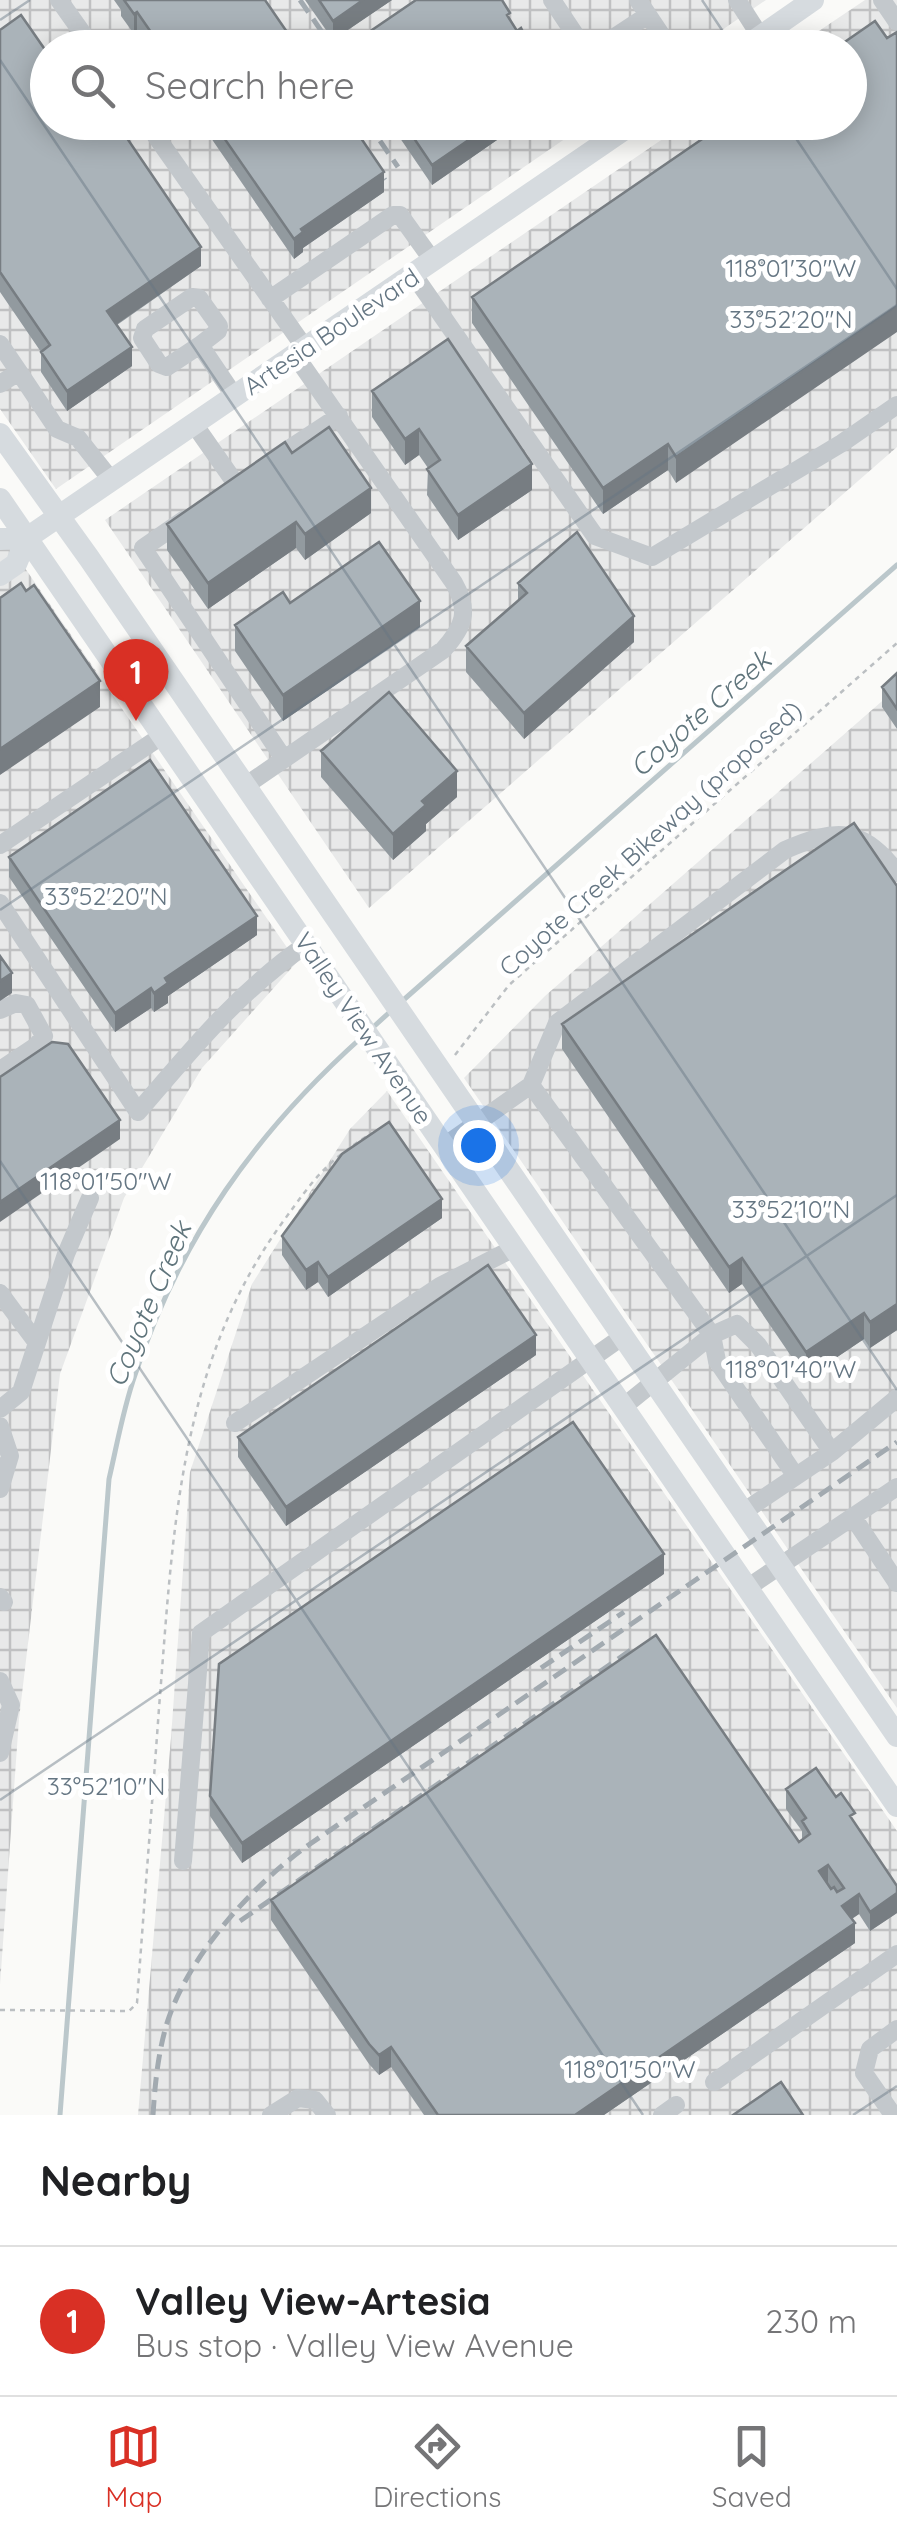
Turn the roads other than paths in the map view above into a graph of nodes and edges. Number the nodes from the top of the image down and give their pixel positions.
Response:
1 (59, 0) edge
2 (552, 0) edge
3 (737, 0) edge
4 (814, 0) edge
5 (882, 0) edge
6 (643, 7) edge
7 (897, 22) edge
8 (80, 30) edge
9 (572, 30) edge
10 (618, 30) edge
11 (658, 30) edge
12 (748, 30) edge
13 (770, 30) edge
14 (159, 140) edge
15 (608, 140) edge
16 (433, 260) junction
17 (413, 274) junction
18 (270, 299) junction
19 (0, 344) edge
20 (200, 344) dead end
21 (300, 352) junction
22 (18, 372) junction
23 (0, 384) edge
24 (235, 397) junction
25 (897, 405) edge
26 (339, 416) junction
27 (194, 424) junction
28 (0, 434) edge
29 (112, 481) junction
30 (220, 495) junction
31 (0, 498) edge
32 (59, 517) junction
33 (27, 538) junction
34 (0, 539) edge
35 (0, 575) edge
36 (163, 736) junction
37 (284, 759) junction
38 (245, 786) junction
39 (0, 845) edge
40 (897, 874) edge
41 (0, 903) edge
42 (307, 944) junction
43 (0, 1010) edge
44 (0, 1070) edge
45 (531, 1085) junction
46 (476, 1123) junction
47 (444, 1146) junction
48 (90, 1198) dead end
49 (514, 1248) junction
50 (0, 1293) edge
51 (712, 1334) junction
52 (622, 1337) junction
53 (38, 1343) junction
54 (590, 1360) junction
55 (654, 1383) junction
56 (897, 1398) edge
57 (623, 1407) junction
58 (0, 1409) edge
59 (235, 1423) dead end
60 (0, 1426) edge
61 (832, 1452) junction
62 (795, 1476) junction
63 (2, 1479) edge
64 (897, 1486) edge
65 (743, 1512) junction
66 (854, 1516) junction
67 (779, 1565) junction
68 (897, 1583) edge
69 (748, 1588) junction
70 (0, 1681) edge
71 (897, 1736) edge
72 (0, 1753) edge
73 (893, 1792) edge
74 (184, 1861) dead end
75 (897, 1954) edge
76 (895, 2034) edge
77 (714, 2082) dead end
78 (270, 2115) edge
79 (327, 2115) edge
80 (893, 2115) edge

1 - 8 street
2 - 9 street
3 - 12 street
4 - 13 main road
5 - 7 street
6 - 10 street
6 - 11 street
14 - 18 street
15 - 16 main road, Artesia Boulevard
16 - 17 main road, Artesia Boulevard
16 - 18 street
17 - 21 main road, Artesia Boulevard
17 - 25 street
18 - 21 street
19 - 22 street
20 - 24 street
21 - 24 main road, Artesia Boulevard
21 - 26 street
22 - 23 street
22 - 29 street
24 - 27 main road, Artesia Boulevard
26 - 30 street
26 - 37 street
27 - 29 main road, Artesia Boulevard
27 - 30 street
28 - 32 main road, Valley View Avenue
29 - 32 main road, Artesia Boulevard
30 - 37 street
31 - 33 main road, Valley View Avenue
32 - 33 main road, Artesia Boulevard
32 - 38 main road, Valley View Avenue
33 - 34 main road
33 - 35 main road, Artesia Boulevard
33 - 36 main road, Valley View Avenue
36 - 39 street
36 - 42 main road, Valley View Avenue
37 - 38 street
38 - 46 main road, Valley View Avenue
40 - 45 street
41 - 42 street
42 - 47 main road, Valley View Avenue
43 - 44 street
45 - 46 street
45 - 51 street
46 - 47 street
46 - 52 main road, Valley View Avenue
47 - 49 main road, Valley View Avenue
48 - 53 street
49 - 54 main road, Valley View Avenue
49 - 59 street
50 - 53 street
51 - 55 street
51 - 61 street
51 - 62 street
52 - 54 street
52 - 55 main road, Valley View Avenue
53 - 58 street
54 - 57 main road, Valley View Avenue
54 - 74 street
55 - 57 street
55 - 65 main road, Valley View Avenue
56 - 61 street
57 - 69 main road, Valley View Avenue
60 - 63 street
61 - 62 street
62 - 65 street
64 - 66 street
65 - 67 main road, Valley View Avenue
66 - 67 street
66 - 68 street
67 - 69 street
67 - 71 main road, Valley View Avenue
69 - 73 main road, Valley View Avenue
70 - 72 street
75 - 77 street
76 - 80 street
78 - 79 street

